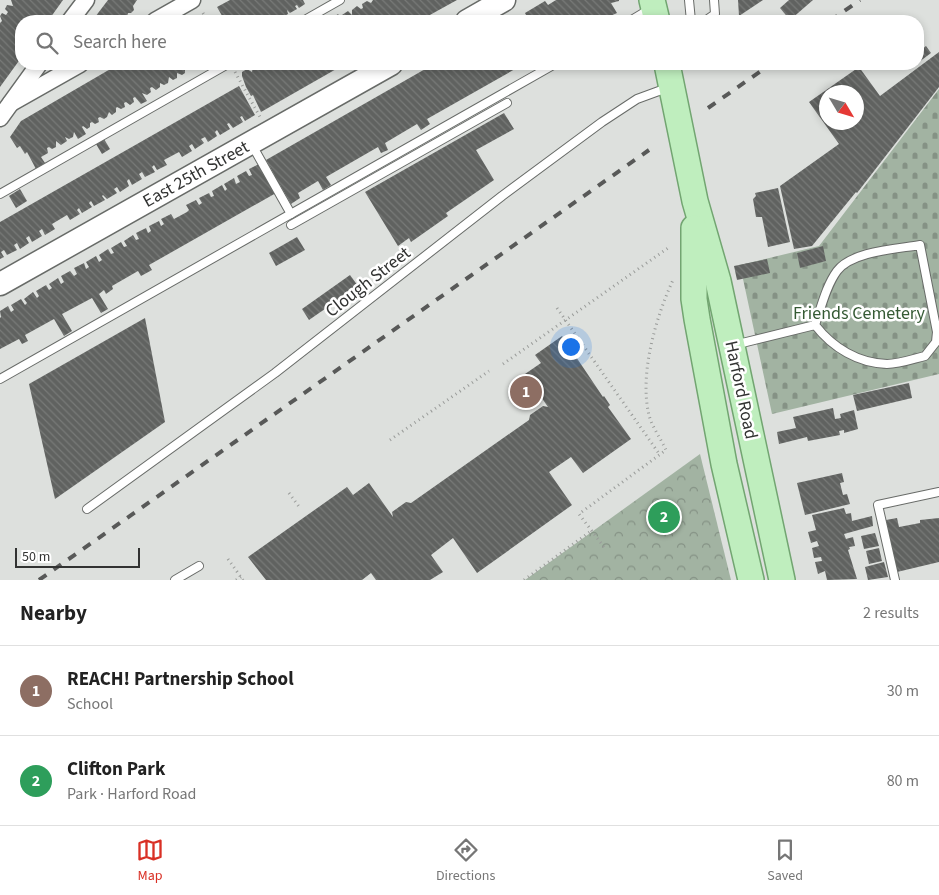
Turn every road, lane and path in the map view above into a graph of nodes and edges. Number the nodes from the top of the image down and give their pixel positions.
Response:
1 (86, 0) edge
2 (340, 0) edge
3 (504, 0) edge
4 (690, 0) edge
5 (714, 0) edge
6 (189, 1) edge
7 (654, 9) edge
8 (75, 15) edge
9 (165, 15) edge
10 (314, 15) edge
11 (478, 15) edge
12 (642, 15) edge
13 (691, 15) edge
14 (714, 15) edge
15 (35, 70) edge
16 (69, 70) edge
17 (219, 70) edge
18 (232, 70) edge
19 (380, 70) edge
20 (544, 70) edge
21 (669, 75) edge
22 (11, 103) junction
23 (507, 103) dead end
24 (0, 118) edge
25 (260, 138) junction
26 (0, 194) edge
27 (696, 201) junction
28 (290, 214) junction
29 (291, 225) dead end
30 (668, 248) dead end
31 (673, 280) dead end
32 (0, 284) edge
33 (558, 308) dead end
34 (566, 320) junction
35 (815, 325) junction
36 (732, 346) junction
37 (503, 364) dead end
38 (489, 371) dead end
39 (0, 379) edge
40 (390, 440) dead end
41 (660, 455) junction
42 (939, 492) edge
43 (289, 493) dead end
44 (300, 508) dead end
45 (87, 509) dead end
46 (591, 531) junction
47 (604, 548) dead end
48 (228, 559) dead end
49 (199, 566) dead end
50 (242, 579) edge
51 (175, 580) edge
52 (236, 580) edge
53 (524, 580) edge
54 (751, 580) edge
55 (782, 580) edge
56 (895, 580) edge

1 - 8 street
2 - 10 lane
3 - 11 main road
4 - 13 lane
5 - 14 lane
6 - 9 street
7 - 12 lane
15 - 22 street
16 - 22 street
17 - 26 lane
18 - 25 path
19 - 25 main road, East 25th Street
20 - 28 lane
21 - 27 main road, Harford Road
21 - 45 lane, Clough Street
22 - 24 street
23 - 29 lane
25 - 28 lane
25 - 32 main road, East 25th Street
27 - 36 main road, Harford Road
27 - 54 main road, Harford Road
28 - 39 lane
30 - 34 path
31 - 41 path
33 - 34 path
34 - 37 path
34 - 41 path
35 - 35 lane
35 - 36 lane
36 - 55 main road, Harford Road
38 - 40 path
41 - 46 path
42 - 56 lane
43 - 44 path
46 - 47 path
46 - 53 path
48 - 50 path
49 - 51 lane
50 - 52 path

